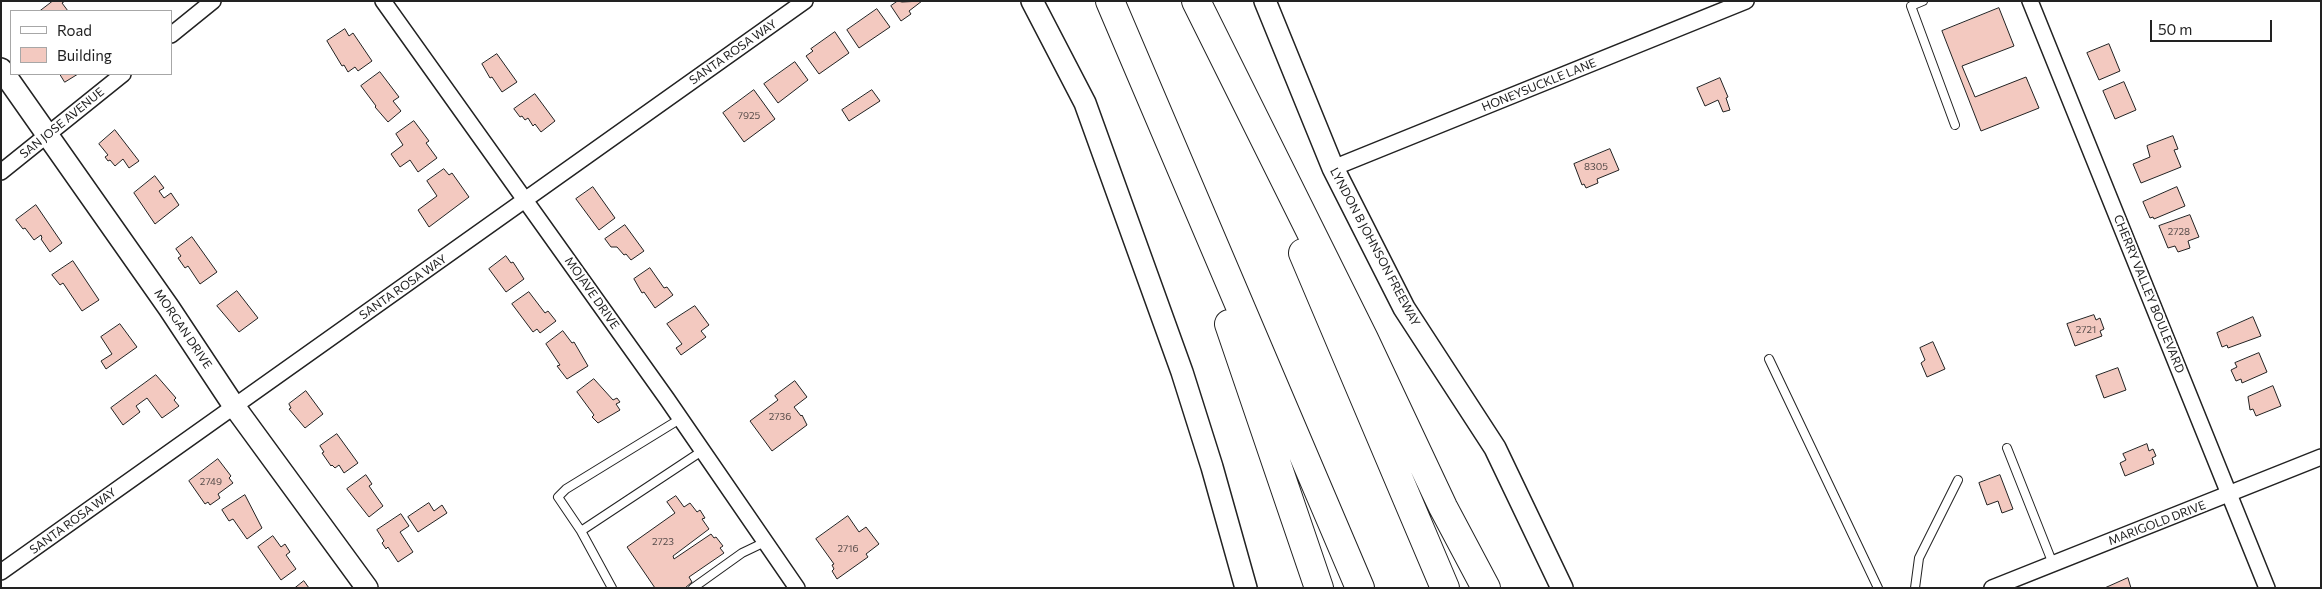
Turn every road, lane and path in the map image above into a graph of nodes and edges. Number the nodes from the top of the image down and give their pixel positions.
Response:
1 (213, 1) edge
2 (383, 1) edge
3 (805, 1) edge
4 (1032, 1) edge
5 (1196, 1) edge
6 (1265, 1) edge
7 (1746, 1) edge
8 (1923, 1) edge
9 (2030, 1) edge
10 (1112, 6) edge
11 (172, 34) edge
12 (1, 68) edge
13 (122, 75) edge
14 (1955, 125) dead end
15 (48, 134) junction
16 (1333, 168) junction
17 (1, 172) edge
18 (526, 200) junction
19 (1769, 359) dead end
20 (234, 406) junction
21 (680, 419) junction
22 (2007, 448) dead end
23 (702, 451) junction
24 (2321, 457) edge
25 (1958, 480) dead end
26 (2230, 494) junction
27 (581, 531) junction
28 (765, 542) junction
29 (2053, 564) junction
30 (1, 572) edge
31 (366, 588) edge
32 (612, 588) edge
33 (693, 588) edge
34 (797, 588) edge
35 (1246, 588) edge
36 (1319, 588) edge
37 (1360, 588) edge
38 (1445, 588) edge
39 (1486, 588) edge
40 (1562, 588) edge
41 (1878, 588) edge
42 (1915, 588) edge
43 (1992, 588) edge
44 (2268, 588) edge

1 - 11 street
2 - 18 street, MOJAVE DRIVE
3 - 18 street, SANTA ROSA WAY
4 - 35 main road
5 - 38 highway
5 - 39 highway
6 - 16 main road, LYNDON B JOHNSON FREEWAY
7 - 16 street, HONEYSUCKLE LANE
8 - 14 lane
9 - 26 street, CHERRY VALLEY BOULEVARD
10 - 36 highway
10 - 37 highway
12 - 15 main road, MORGAN DRIVE
13 - 15 street, SAN JOSE AVENUE
15 - 17 street, SAN JOSE AVENUE
15 - 20 main road, MORGAN DRIVE
16 - 40 main road, LYNDON B JOHNSON FREEWAY
18 - 20 street, SANTA ROSA WAY
18 - 21 street, MOJAVE DRIVE
19 - 41 lane
20 - 30 street, SANTA ROSA WAY
20 - 31 main road, MORGAN DRIVE
21 - 23 street, MOJAVE DRIVE
21 - 27 lane
22 - 29 lane
23 - 27 lane
23 - 28 street, MOJAVE DRIVE
24 - 26 street, MARIGOLD DRIVE
25 - 42 lane
26 - 29 street, MARIGOLD DRIVE
26 - 44 street, CHERRY VALLEY BOULEVARD
27 - 32 lane
28 - 33 lane
28 - 34 street, MOJAVE DRIVE
29 - 43 street, MARIGOLD DRIVE

